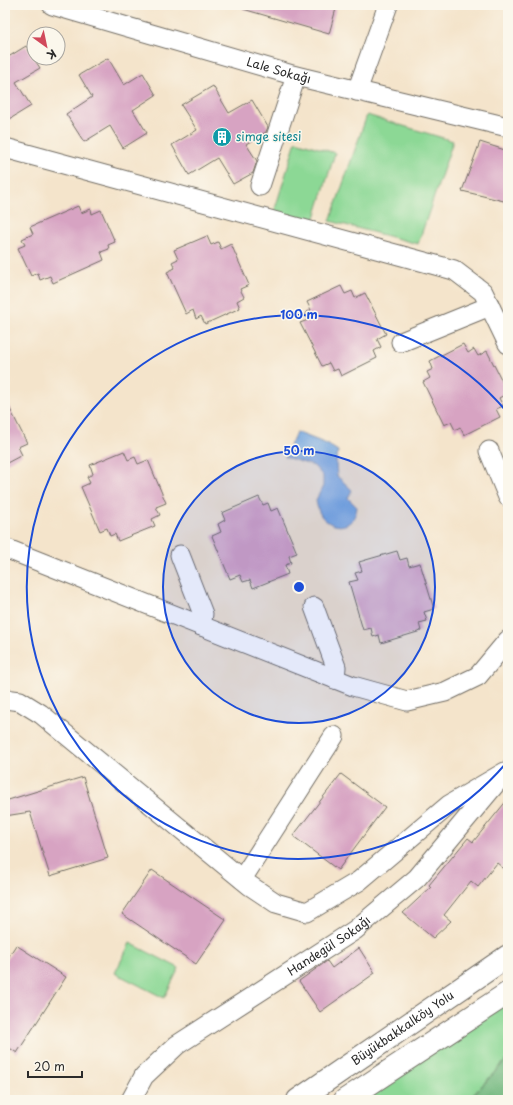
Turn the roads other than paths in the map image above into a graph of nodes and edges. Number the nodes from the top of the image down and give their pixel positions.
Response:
1 (52, 5) edge
2 (388, 5) edge
3 (296, 76) junction
4 (357, 91) junction
5 (508, 127) edge
6 (5, 148) edge
7 (260, 186) dead end
8 (490, 306) junction
9 (401, 342) dead end
10 (508, 344) edge
11 (489, 451) dead end
12 (508, 497) edge
13 (5, 548) edge
14 (180, 556) dead end
15 (314, 607) dead end
16 (201, 626) junction
17 (508, 640) edge
18 (335, 679) junction
19 (5, 699) edge
20 (334, 736) dead end
21 (506, 770) edge
22 (242, 879) junction
23 (508, 956) edge
24 (508, 993) edge
25 (131, 1100) edge
26 (298, 1100) edge
27 (345, 1100) edge

1 - 3 street, Lale Sokağı
2 - 4 street
3 - 4 street, Lale Sokağı
3 - 7 street
4 - 5 street, Lale Sokağı
6 - 8 street
8 - 9 street
8 - 10 street
11 - 12 street
13 - 16 street
14 - 16 street
15 - 18 street
16 - 18 street
17 - 18 street
19 - 22 street
20 - 22 street
21 - 22 street
21 - 25 street, Handegül Sokağı
23 - 26 highway, Büyükbakkalköy Yolu
24 - 27 highway

